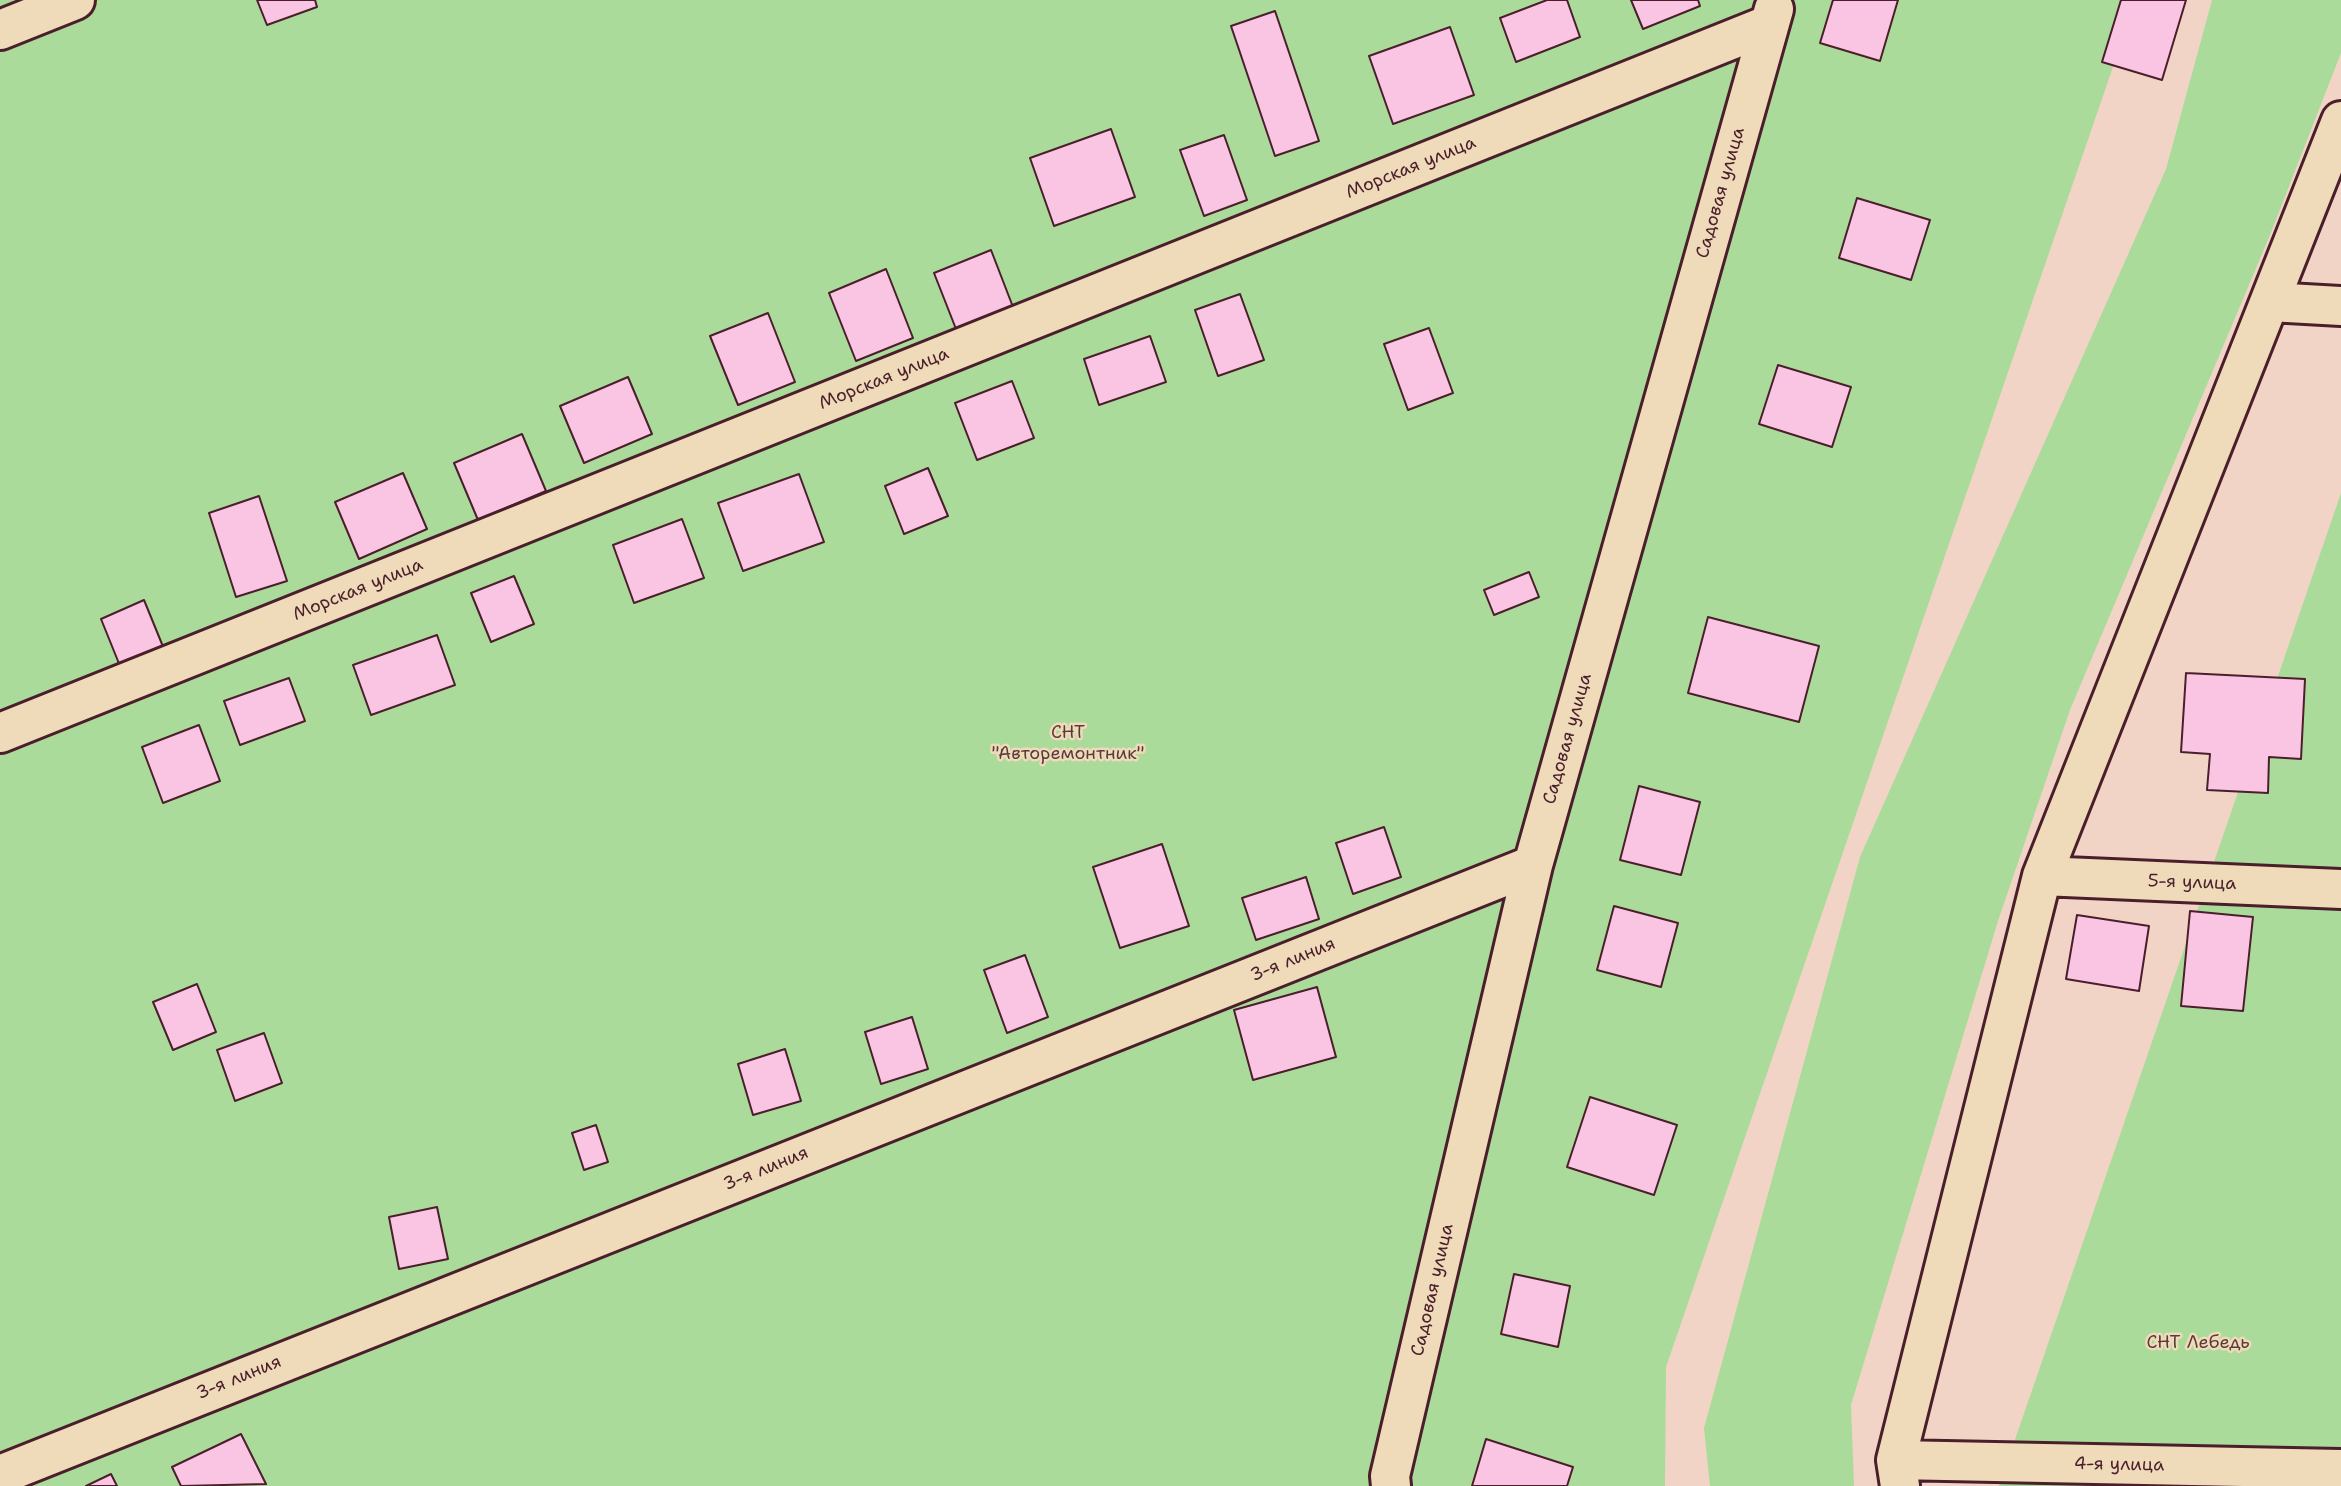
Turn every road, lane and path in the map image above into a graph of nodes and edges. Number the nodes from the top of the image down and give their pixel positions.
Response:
1 (75, 0) edge
2 (1772, 12) edge
3 (0, 30) edge
4 (2341, 121) edge
5 (2270, 302) junction
6 (2341, 306) edge
7 (0, 733) edge
8 (1533, 865) junction
9 (2042, 876) junction
10 (2341, 889) edge
11 (2341, 1469) edge
12 (1898, 1473) edge
13 (0, 1475) edge
14 (1391, 1486) edge

1 - 3 street
2 - 7 street, Морская улица
2 - 8 street, Садовая улица
4 - 5 street
5 - 6 street
5 - 9 street
8 - 13 street, 3-я линия
8 - 14 street, Садовая улица
9 - 10 street, 5-я улица
9 - 12 street
11 - 12 street, 4-я улица

